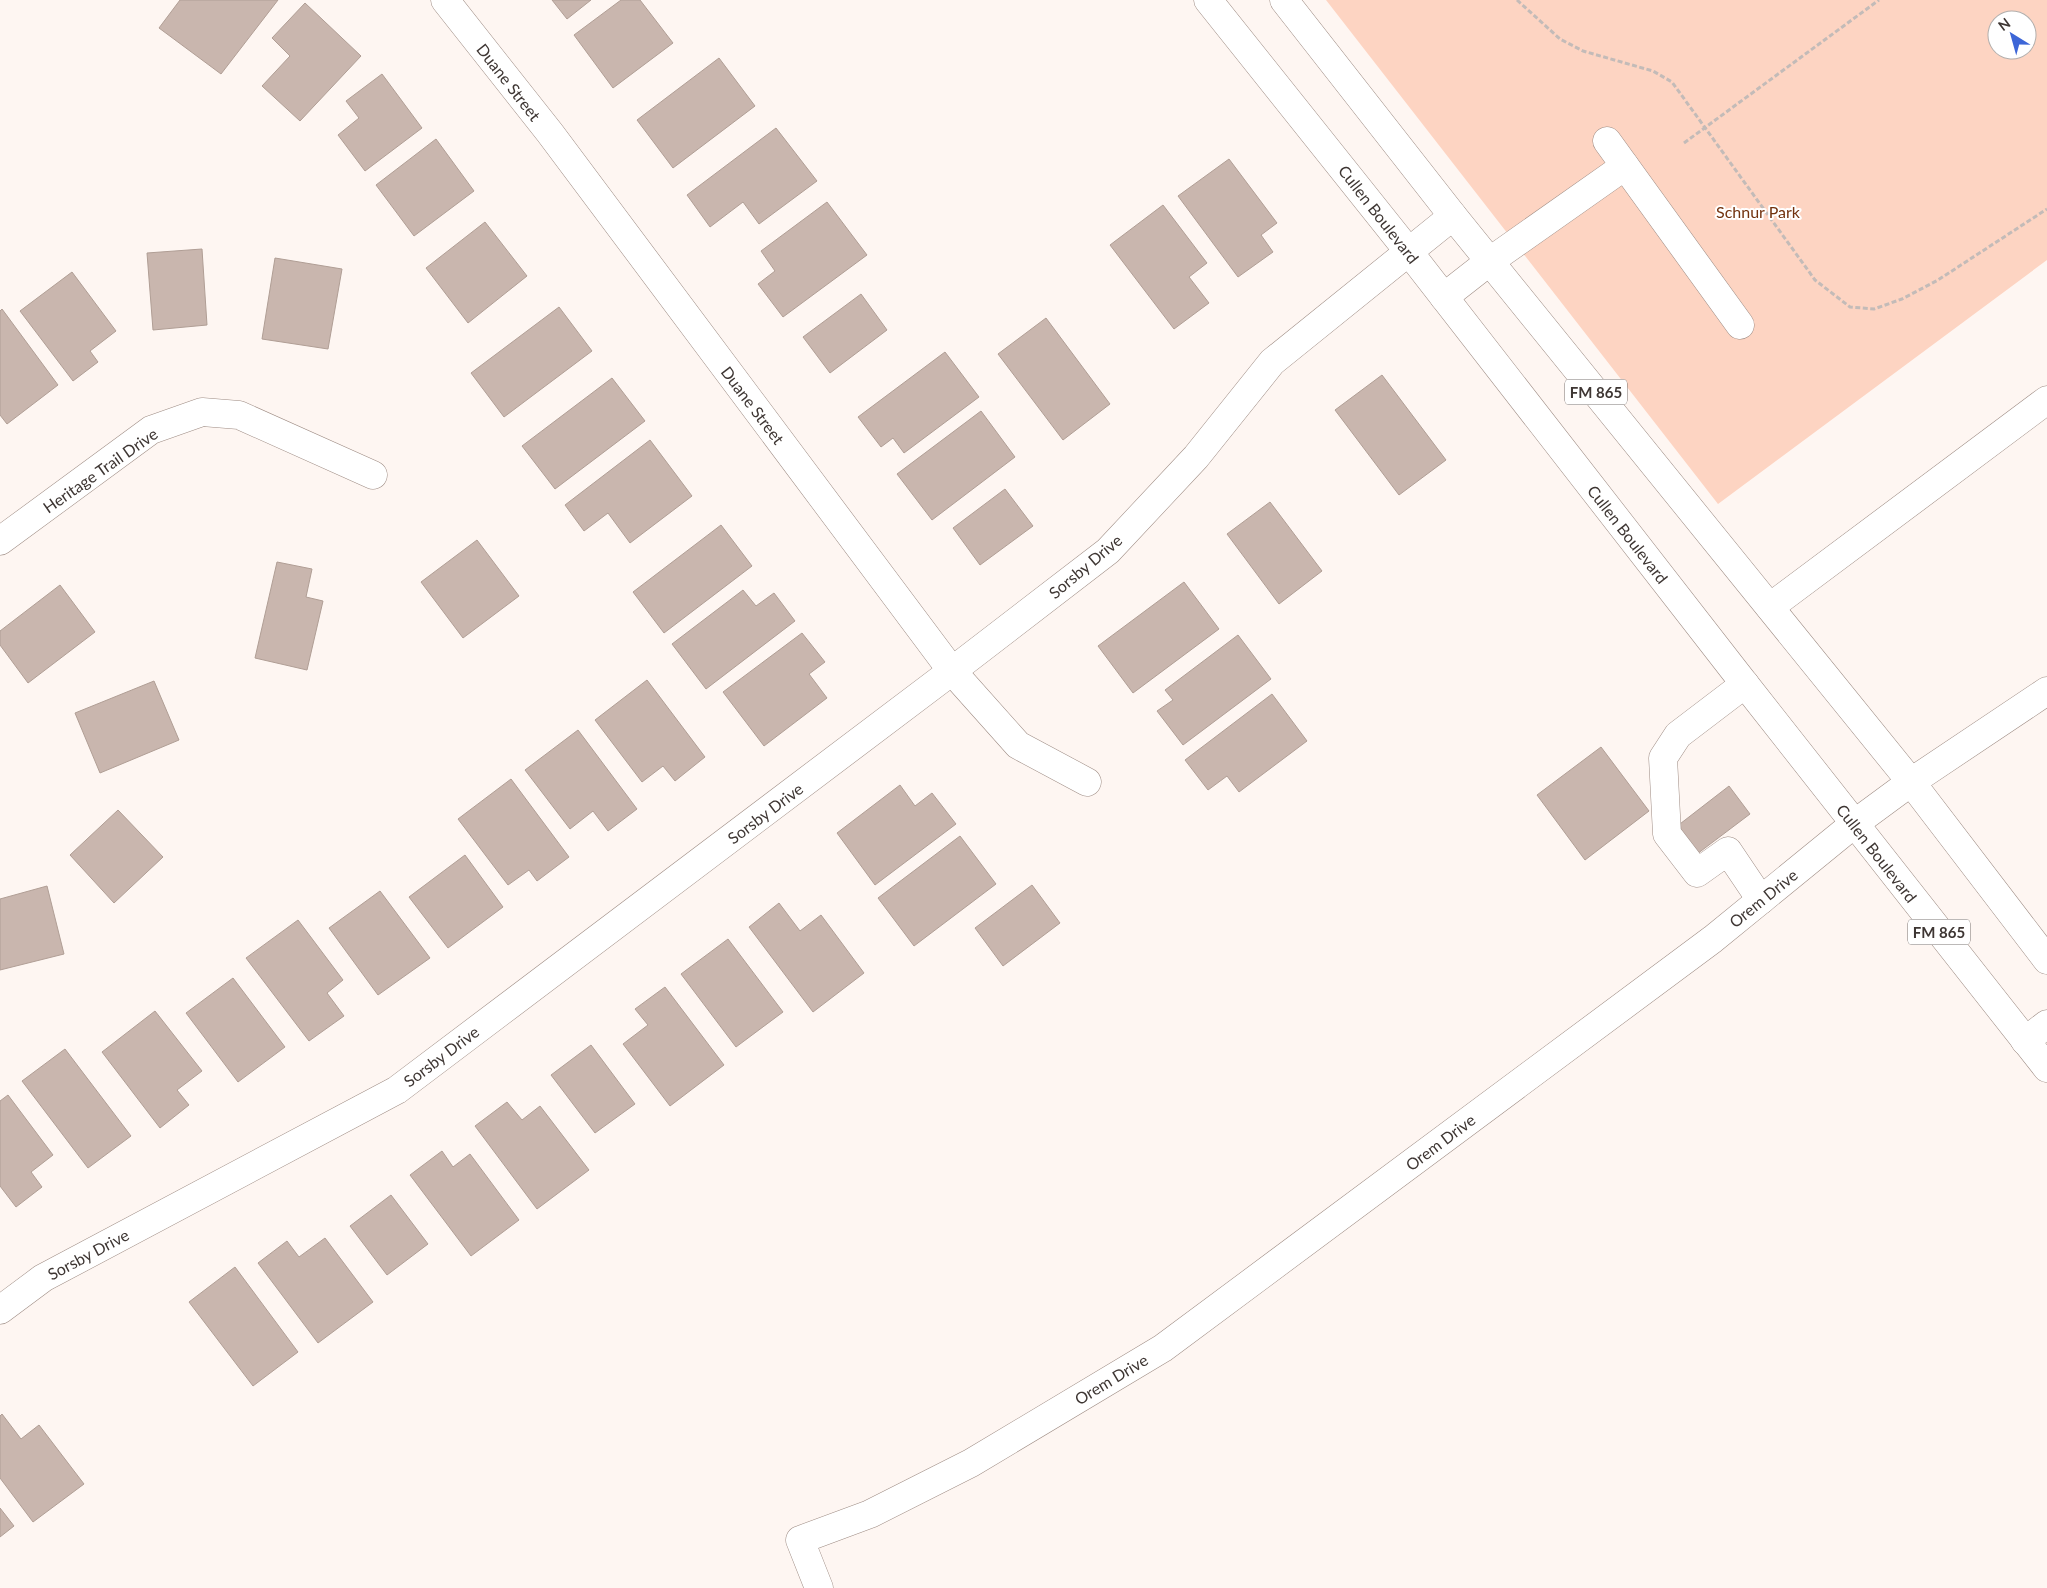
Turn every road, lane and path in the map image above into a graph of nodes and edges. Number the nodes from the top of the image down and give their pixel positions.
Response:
1 (445, 0) edge
2 (1208, 0) edge
3 (1284, 0) edge
4 (1517, 0) edge
5 (1879, 0) edge
6 (1706, 127) junction
7 (1606, 141) dead end
8 (1684, 143) dead end
9 (1625, 166) junction
10 (2047, 209) edge
11 (1453, 216) junction
12 (1410, 252) junction
13 (1490, 262) junction
14 (1444, 297) junction
15 (1740, 325) dead end
16 (2047, 400) edge
17 (374, 475) dead end
18 (0, 541) edge
19 (1770, 607) junction
20 (952, 671) junction
21 (1745, 684) junction
22 (2047, 691) edge
23 (1086, 782) dead end
24 (1911, 782) junction
25 (1854, 824) junction
26 (1761, 900) junction
27 (2047, 960) edge
28 (2047, 1024) edge
29 (2025, 1041) junction
30 (2047, 1068) edge
31 (0, 1310) edge
32 (819, 1588) edge

1 - 20 street, Duane Street
2 - 12 street, Cullen Boulevard / FM 865
3 - 11 street, FM 865
4 - 6 path
5 - 6 path
6 - 8 path
6 - 10 path
7 - 9 street
9 - 13 street
9 - 15 street
11 - 12 street, Sorsby Drive
11 - 13 street, FM 865
12 - 14 street, Cullen Boulevard / FM 865
12 - 20 street, Sorsby Drive
13 - 14 street
13 - 19 street, FM 865
14 - 21 street, Cullen Boulevard / FM 865
16 - 19 street
17 - 18 street, Heritage Trail Drive
19 - 24 street, FM 865
20 - 23 street, Duane Street
20 - 31 street, Sorsby Drive
21 - 25 street, Cullen Boulevard / FM 865
21 - 26 street
22 - 24 street, Orem Drive
24 - 25 street, Orem Drive
24 - 27 street, FM 865
25 - 26 street, Orem Drive
25 - 29 street, Cullen Boulevard / FM 865
26 - 32 street, Orem Drive
28 - 29 street
29 - 30 street, Cullen Boulevard / FM 865

